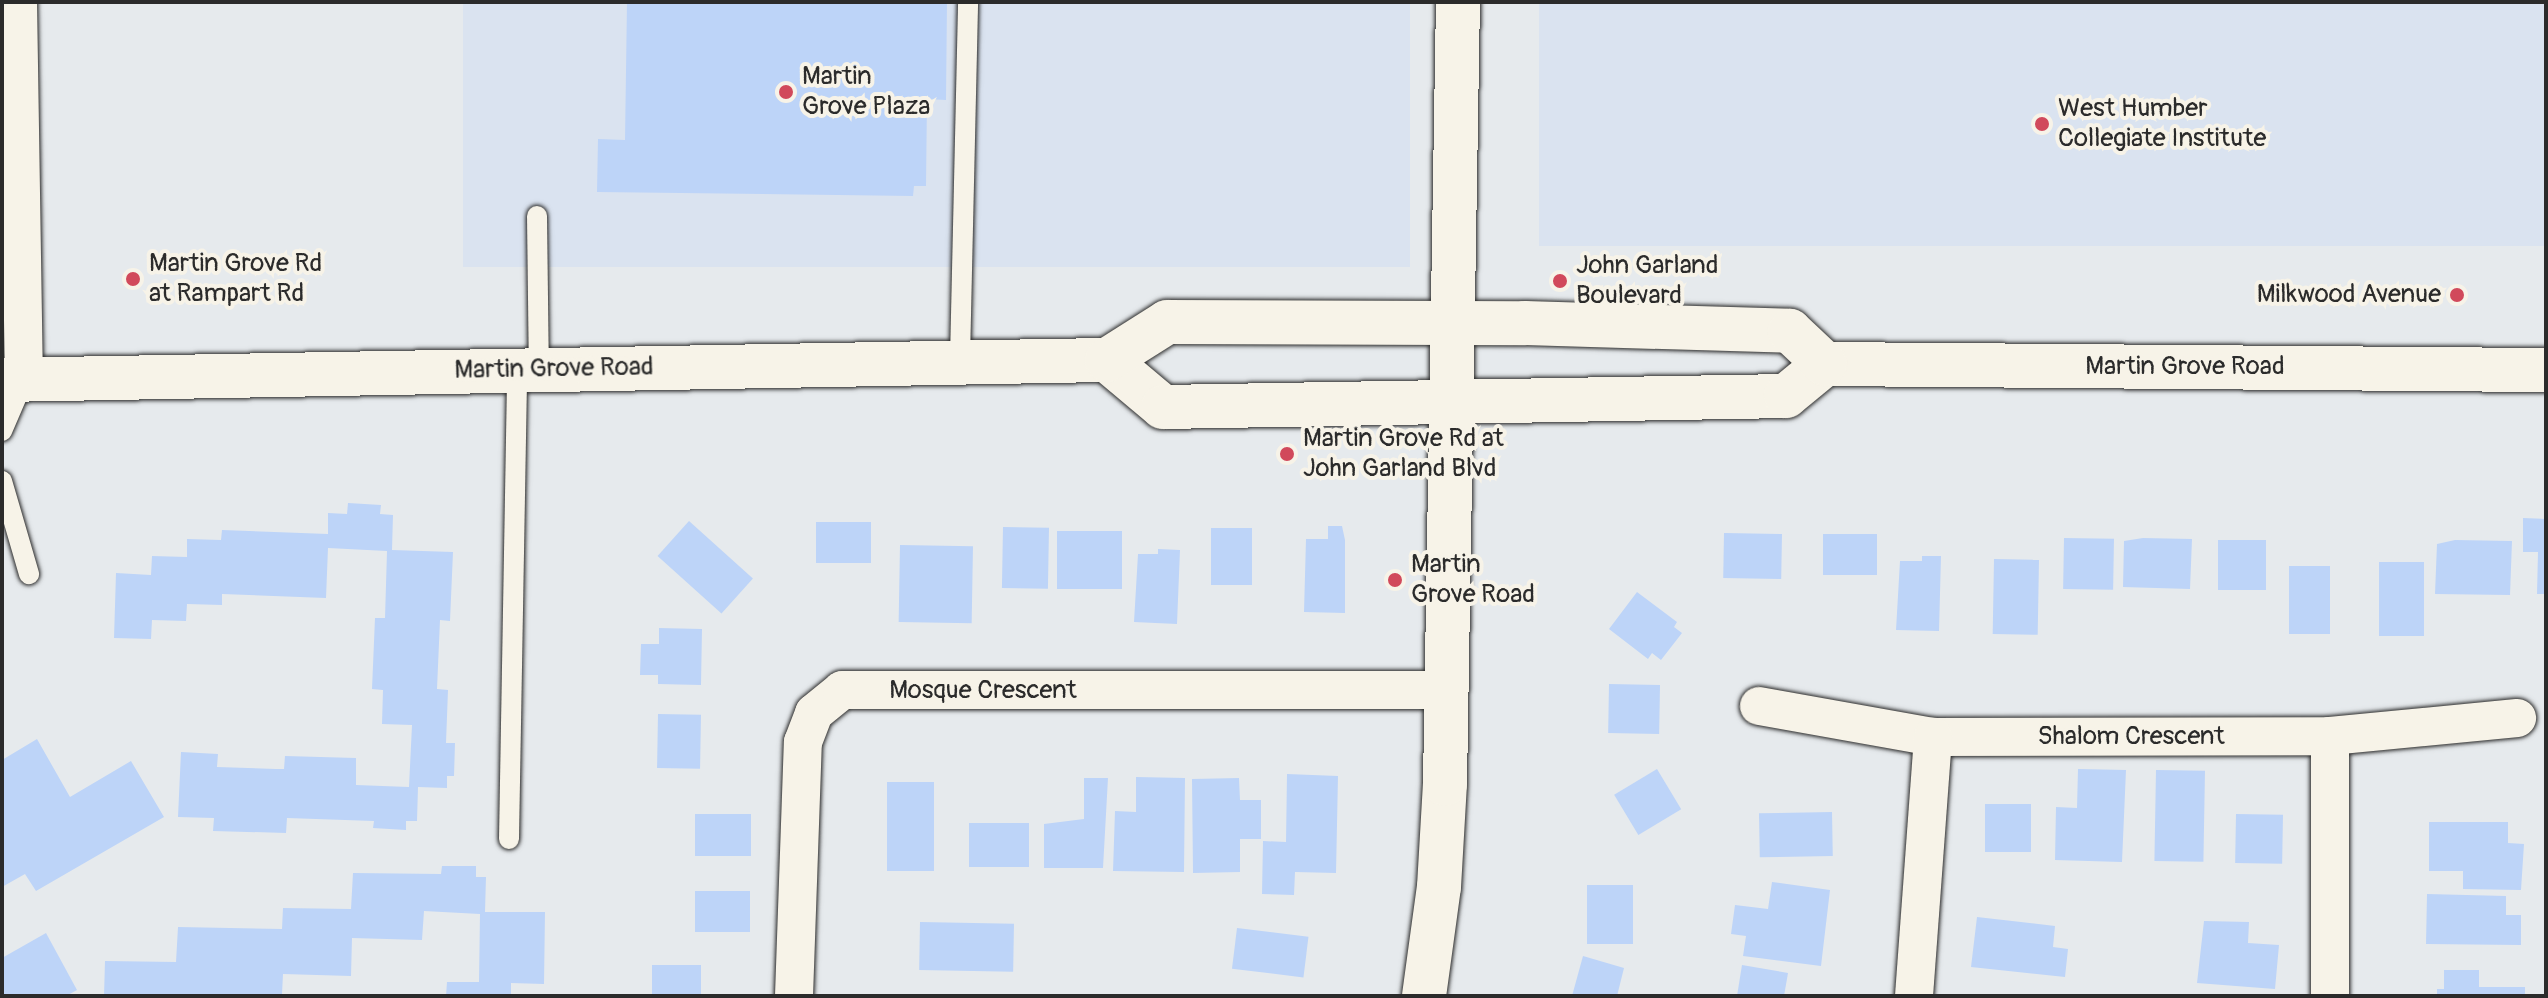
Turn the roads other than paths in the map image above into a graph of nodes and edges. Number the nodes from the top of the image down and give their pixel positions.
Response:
1 (18, 2) edge
2 (968, 2) edge
3 (1458, 2) edge
4 (537, 216) dead end
5 (1455, 322) junction
6 (960, 359) junction
7 (1107, 360) junction
8 (1825, 364) junction
9 (528, 370) junction
10 (2546, 370) edge
11 (13, 380) edge
12 (1453, 399) junction
13 (2, 431) edge
14 (2, 481) edge
15 (29, 574) dead end
16 (1446, 690) junction
17 (1759, 706) dead end
18 (2517, 718) dead end
19 (2330, 736) junction
20 (1933, 737) junction
21 (509, 839) dead end
22 (794, 996) edge
23 (1424, 996) edge
24 (1914, 996) edge
25 (2330, 996) edge

1 - 11 street
2 - 6 lane
3 - 5 main road
4 - 9 lane
5 - 7 main road
5 - 8 main road
5 - 12 main road
6 - 7 main road, Martin Grove Road
6 - 9 main road, Martin Grove Road
7 - 12 main road
8 - 10 main road, Martin Grove Road
8 - 12 main road
9 - 11 main road, Martin Grove Road
9 - 21 lane
11 - 13 lane
12 - 16 main road
14 - 15 lane
16 - 22 street, Mosque Crescent
16 - 23 main road
17 - 20 street, Shalom Crescent
18 - 19 street, Shalom Crescent
19 - 20 street, Shalom Crescent
19 - 25 street
20 - 24 street

